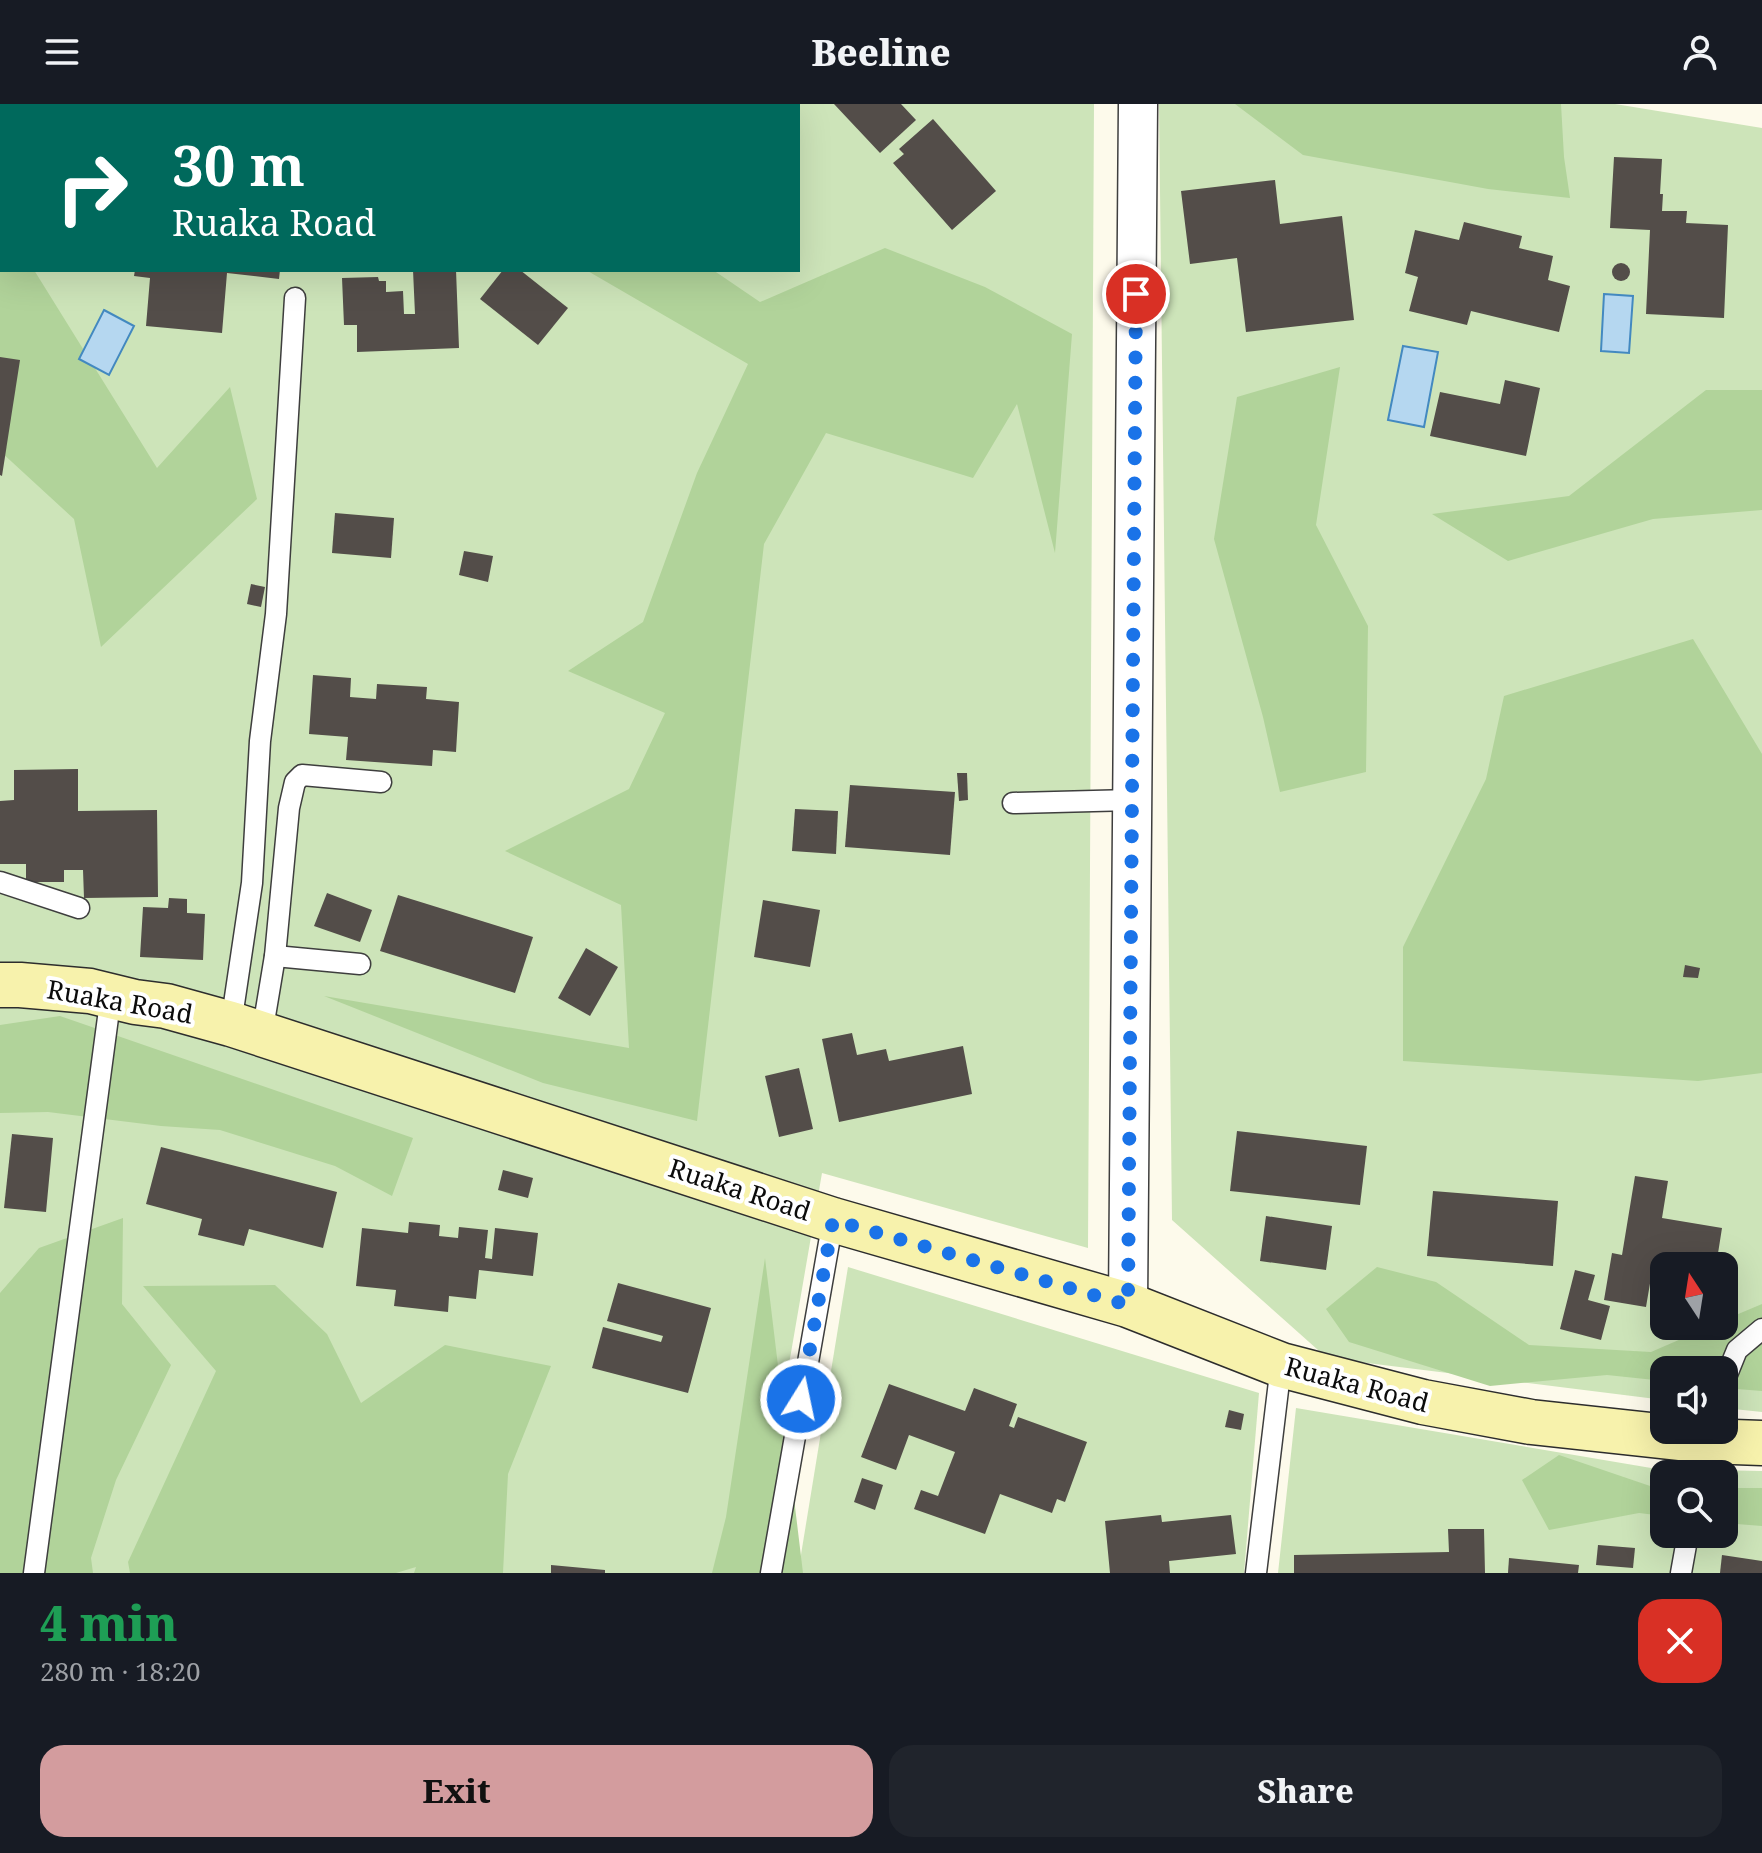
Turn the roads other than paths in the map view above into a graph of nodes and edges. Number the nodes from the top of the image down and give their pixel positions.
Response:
1 (1138, 104) edge
2 (295, 298) dead end
3 (381, 782) dead end
4 (1132, 800) junction
5 (1013, 803) dead end
6 (0, 882) edge
7 (79, 908) dead end
8 (275, 956) junction
9 (360, 964) dead end
10 (0, 985) edge
11 (111, 995) junction
12 (247, 1029) junction
13 (833, 1220) junction
14 (1128, 1305) junction
15 (1762, 1329) edge
16 (1735, 1356) edge
17 (1281, 1365) junction
18 (1762, 1443) edge
19 (1705, 1448) edge
20 (1685, 1548) edge
21 (34, 1573) edge
22 (771, 1573) edge
23 (1256, 1573) edge
24 (1681, 1573) edge

1 - 4 street
2 - 12 lane
3 - 8 lane
4 - 5 lane
4 - 14 street
6 - 7 lane
8 - 9 lane
8 - 12 lane
10 - 11 street, Ruaka Road
11 - 12 street, Ruaka Road
11 - 21 lane
12 - 13 street, Ruaka Road
13 - 14 street, Ruaka Road
13 - 22 lane
14 - 17 street, Ruaka Road
15 - 16 lane
17 - 19 street, Ruaka Road
17 - 23 lane
18 - 19 street, Ruaka Road
20 - 24 lane

